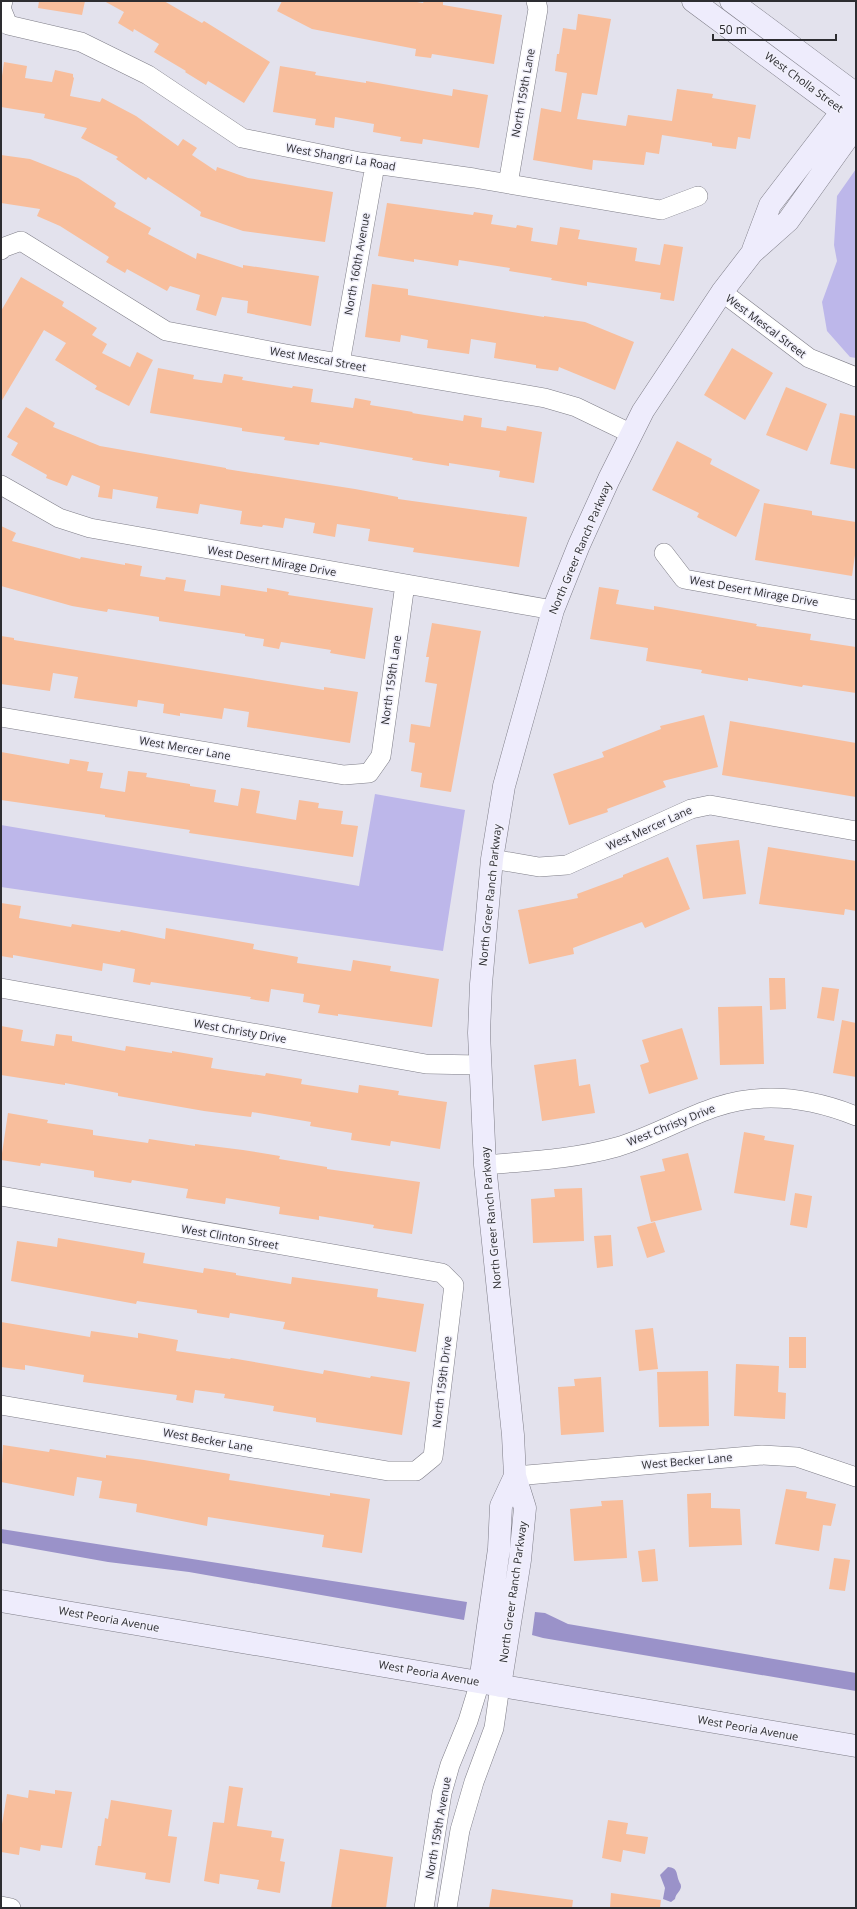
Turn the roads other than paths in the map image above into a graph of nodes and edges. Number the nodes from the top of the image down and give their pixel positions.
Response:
1 (3, 1) edge
2 (536, 1) edge
3 (693, 1) edge
4 (731, 1) edge
5 (856, 93) edge
6 (852, 120) edge
7 (375, 164) junction
8 (508, 184) junction
9 (698, 196) dead end
10 (1, 250) edge
11 (722, 292) junction
12 (340, 363) junction
13 (856, 377) edge
14 (632, 434) junction
15 (1, 485) edge
16 (664, 553) dead end
17 (405, 584) junction
18 (553, 610) junction
19 (856, 610) edge
20 (1, 717) edge
21 (370, 773) joint
22 (856, 831) edge
23 (492, 859) junction
24 (1, 988) edge
25 (480, 1065) junction
26 (856, 1116) edge
27 (485, 1165) junction
28 (1, 1196) edge
29 (454, 1286) joint
30 (1, 1405) edge
31 (416, 1471) joint
32 (515, 1476) junction
33 (856, 1477) edge
34 (1, 1601) edge
35 (490, 1684) junction
36 (856, 1746) edge
37 (1, 1906) edge
38 (11, 1908) edge
39 (424, 1908) edge
40 (447, 1908) edge

1 - 7 street, West Shangri La Road
2 - 8 street, North 159th Lane
3 - 6 street, West Cholla Street
4 - 5 street, West Cholla Street
5 - 6 street, North Greer Ranch Parkway
6 - 11 street, North Greer Ranch Parkway
7 - 8 street, West Shangri La Road
7 - 12 street, North 160th Avenue
8 - 9 street, West Shangri La Road
10 - 12 street, West Mescal Street
11 - 13 street, West Mescal Street
11 - 14 street, North Greer Ranch Parkway
12 - 14 street, West Mescal Street
14 - 18 street, North Greer Ranch Parkway
15 - 17 street, West Desert Mirage Drive
16 - 19 street, West Desert Mirage Drive
17 - 18 street, West Desert Mirage Drive
17 - 21 street, North 159th Lane
18 - 23 street, North Greer Ranch Parkway
20 - 21 street, West Mercer Lane
22 - 23 street, West Mercer Lane
23 - 25 street, North Greer Ranch Parkway
24 - 25 street, West Christy Drive
25 - 27 street, North Greer Ranch Parkway
26 - 27 street, West Christy Drive
27 - 32 street, North Greer Ranch Parkway
28 - 29 street, West Clinton Street
29 - 31 street, North 159th Drive
30 - 31 street, West Becker Lane
32 - 33 street, West Becker Lane
32 - 35 street, North Greer Ranch Parkway
34 - 35 street, West Peoria Avenue
35 - 36 street, West Peoria Avenue
35 - 39 street, North 159th Avenue
35 - 40 street, North 159th Avenue
37 - 38 street

